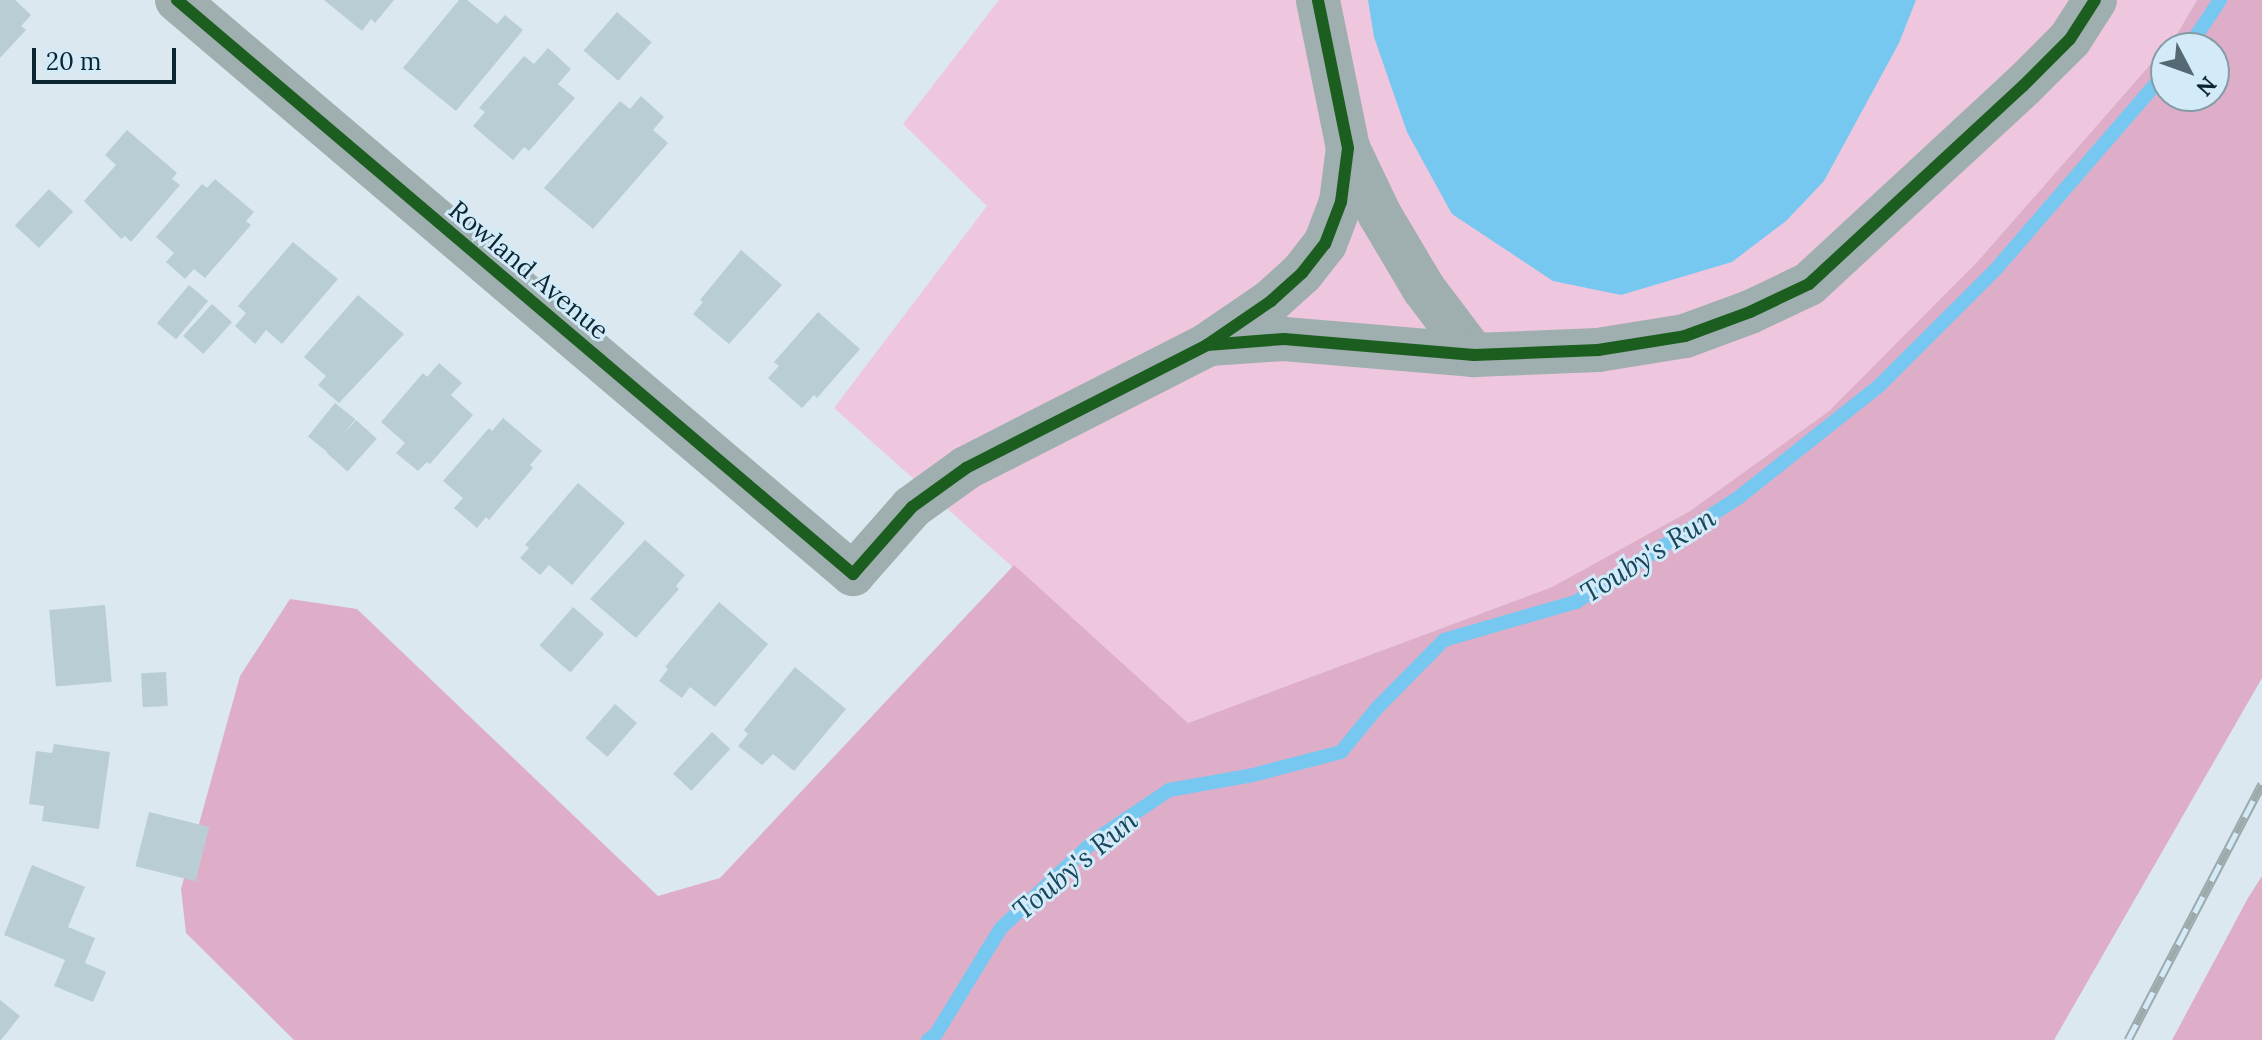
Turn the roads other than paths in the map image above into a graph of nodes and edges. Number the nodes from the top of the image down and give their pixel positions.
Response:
1 (177, 0) edge
2 (1318, 0) edge
3 (2095, 0) edge
4 (1348, 148) junction
5 (1207, 345) junction
6 (1474, 355) junction

1 - 5 street, Rowland Avenue
2 - 4 street
3 - 6 street
4 - 5 street
4 - 6 street
5 - 6 street

